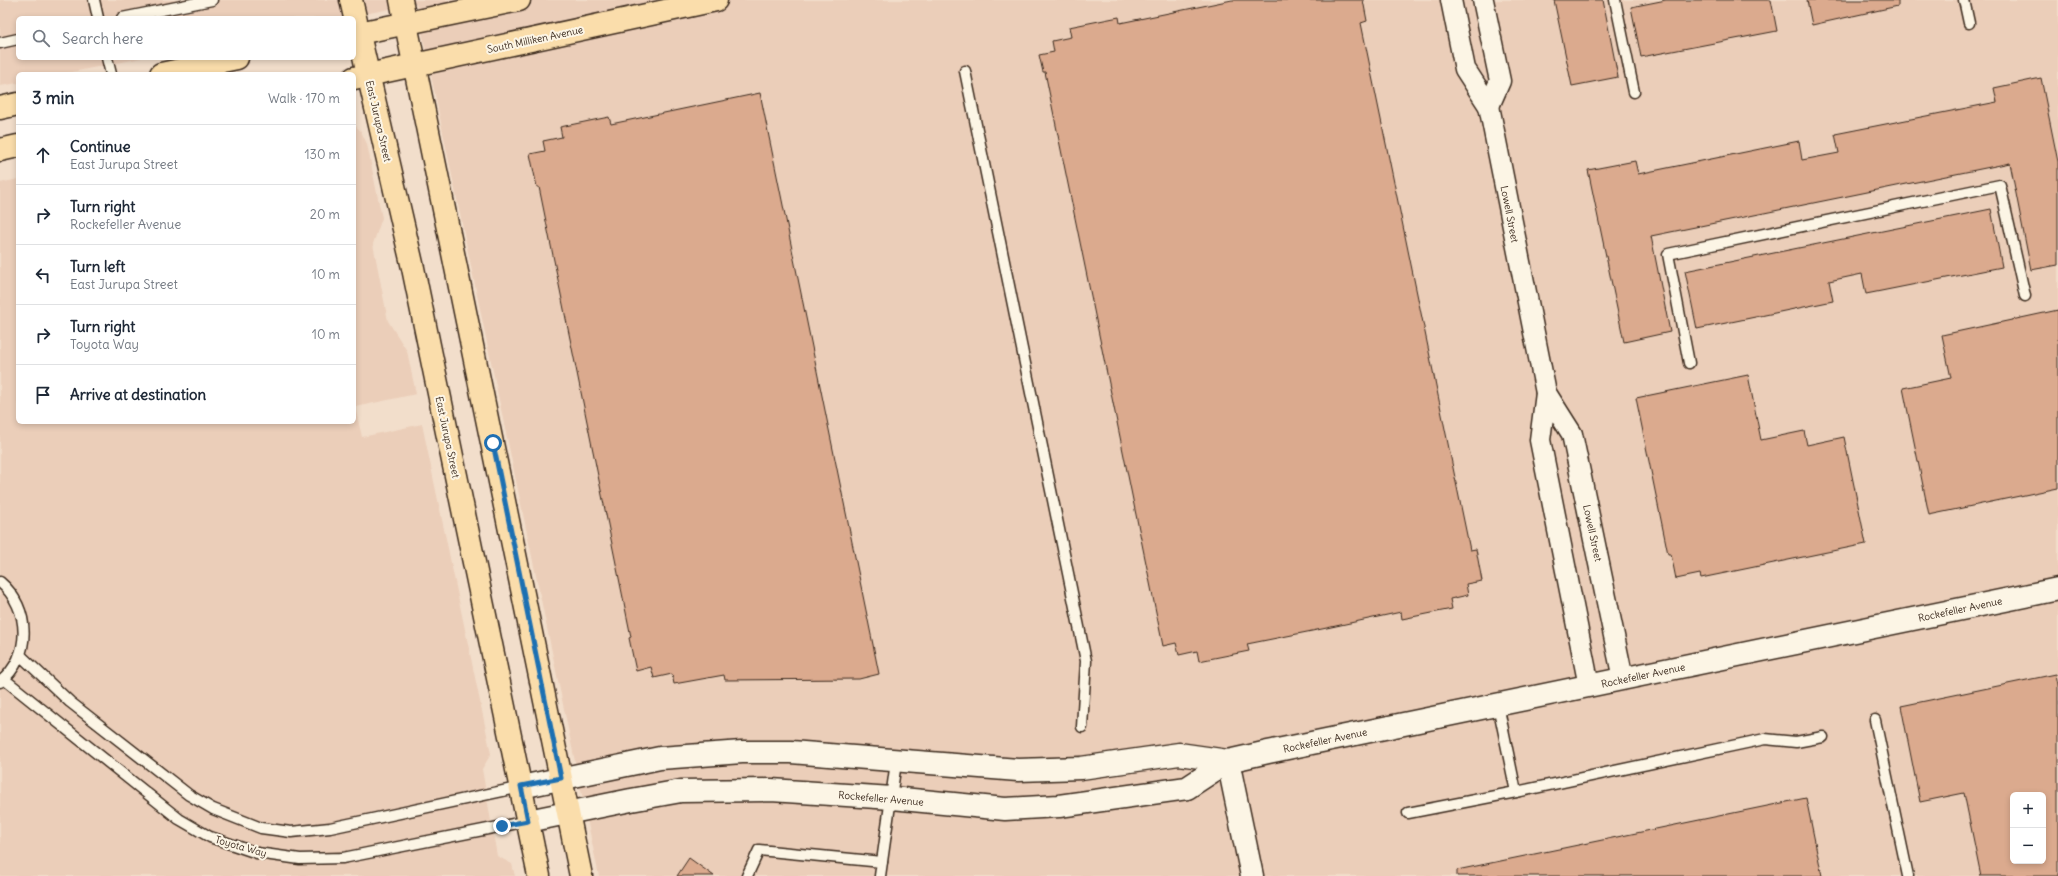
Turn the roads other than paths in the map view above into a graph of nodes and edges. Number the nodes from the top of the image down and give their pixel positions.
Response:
1 (94, 0) edge
2 (212, 0) edge
3 (351, 0) edge
4 (401, 0) edge
5 (519, 0) edge
6 (716, 0) edge
7 (1451, 0) edge
8 (1483, 0) edge
9 (1615, 0) edge
10 (1964, 0) edge
11 (98, 16) edge
12 (132, 16) edge
13 (353, 16) edge
14 (406, 22) junction
15 (1969, 23) dead end
16 (356, 33) edge
17 (16, 39) edge
18 (0, 43) edge
19 (108, 60) edge
20 (228, 60) edge
21 (415, 65) junction
22 (965, 71) dead end
23 (110, 72) edge
24 (170, 72) edge
25 (361, 76) edge
26 (1634, 92) dead end
27 (16, 104) edge
28 (1489, 106) junction
29 (0, 108) edge
30 (16, 146) edge
31 (0, 150) edge
32 (2025, 296) dead end
33 (1690, 363) dead end
34 (1546, 393) junction
35 (0, 582) edge
36 (2058, 589) edge
37 (20, 655) junction
38 (1623, 679) junction
39 (2, 681) edge
40 (1588, 686) junction
41 (1498, 705) junction
42 (1875, 720) dead end
43 (1082, 727) dead end
44 (1822, 738) dead end
45 (1228, 761) junction
46 (896, 762) junction
47 (561, 778) junction
48 (521, 786) junction
49 (1516, 792) junction
50 (892, 798) junction
51 (568, 813) junction
52 (1408, 813) dead end
53 (528, 821) junction
54 (882, 862) junction
55 (539, 876) edge
56 (581, 876) edge
57 (746, 876) edge
58 (880, 876) edge
59 (1252, 876) edge
60 (1908, 876) edge

1 - 11 lane
2 - 12 lane
3 - 13 main road, East Jurupa Street
4 - 14 main road
5 - 14 main road
6 - 21 main road, South Milliken Avenue
7 - 28 street, Lowell Street
8 - 28 street
9 - 26 lane
10 - 15 lane
14 - 16 main road
14 - 21 main road
16 - 25 main road, East Jurupa Street
17 - 18 lane
19 - 23 lane
20 - 24 main road
21 - 25 main road, South Milliken Avenue
21 - 47 main road
22 - 43 lane
25 - 48 main road, East Jurupa Street
27 - 29 main road
28 - 34 street, Lowell Street
30 - 31 main road
32 - 33 lane
34 - 38 street, Lowell Street
34 - 40 street, Lowell Street
35 - 37 lane
36 - 38 street, Rockefeller Avenue
37 - 39 lane
37 - 48 lane
38 - 40 street, Rockefeller Avenue
39 - 53 lane, Toyota Way
40 - 41 street, Rockefeller Avenue
41 - 45 street, Rockefeller Avenue
41 - 49 lane
42 - 60 lane
44 - 49 lane
45 - 46 street, Rockefeller Avenue
45 - 50 street, Rockefeller Avenue
45 - 59 street
46 - 47 street, Rockefeller Avenue
46 - 50 lane
47 - 48 street, Rockefeller Avenue
47 - 51 main road
48 - 53 main road, East Jurupa Street
49 - 52 lane
50 - 51 street, Rockefeller Avenue
50 - 54 lane
51 - 53 street, Rockefeller Avenue
51 - 56 main road
53 - 55 main road, East Jurupa Street
54 - 57 lane
54 - 58 lane

